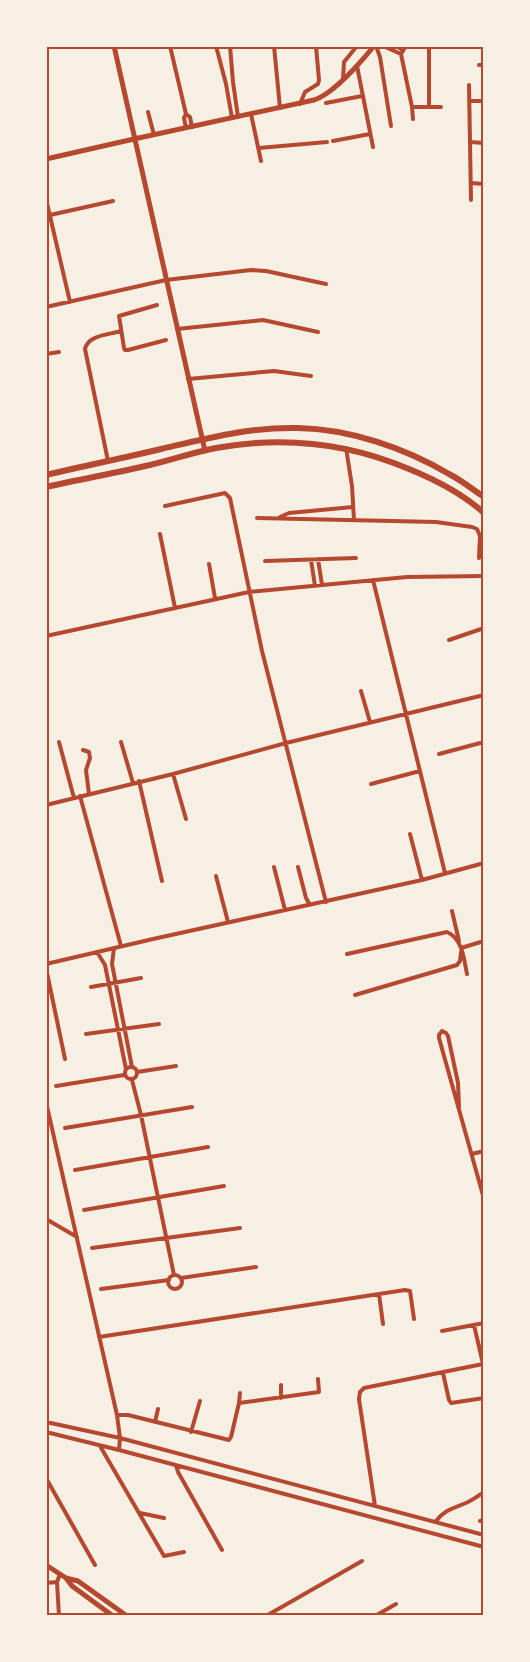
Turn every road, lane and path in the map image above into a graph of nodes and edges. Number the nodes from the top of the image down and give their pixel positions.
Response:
1 (114, 46) edge
2 (170, 46) edge
3 (216, 46) edge
4 (230, 46) edge
5 (274, 46) edge
6 (316, 46) edge
7 (357, 46) edge
8 (375, 46) edge
9 (383, 46) edge
10 (396, 46) edge
11 (406, 46) edge
12 (429, 46) edge
13 (402, 52) junction
14 (357, 66) junction
15 (343, 79) junction
16 (469, 85) dead end
17 (362, 96) junction
18 (469, 101) junction
19 (484, 101) edge
20 (326, 103) dead end
21 (300, 104) junction
22 (429, 107) junction
23 (441, 107) dead end
24 (280, 108) junction
25 (412, 108) junction
26 (148, 112) dead end
27 (186, 114) junction
28 (251, 114) junction
29 (235, 117) junction
30 (413, 120) dead end
31 (192, 126) junction
32 (391, 126) dead end
33 (186, 128) junction
34 (370, 134) junction
35 (154, 135) junction
36 (134, 139) junction
37 (333, 141) dead end
38 (327, 142) dead end
39 (470, 142) junction
40 (484, 143) edge
41 (373, 147) dead end
42 (259, 148) junction
43 (46, 159) edge
44 (261, 161) dead end
45 (471, 183) junction
46 (484, 184) edge
47 (46, 199) edge
48 (471, 200) dead end
49 (113, 201) dead end
50 (50, 215) junction
51 (166, 280) junction
52 (326, 284) dead end
53 (70, 302) junction
54 (157, 305) dead end
55 (46, 307) edge
56 (177, 329) junction
57 (121, 331) junction
58 (318, 332) dead end
59 (166, 340) dead end
60 (59, 352) dead end
61 (46, 354) edge
62 (311, 376) dead end
63 (188, 379) junction
64 (202, 439) junction
65 (346, 448) junction
66 (205, 451) junction
67 (108, 461) junction
68 (46, 475) edge
69 (46, 487) edge
70 (484, 497) edge
71 (165, 506) dead end
72 (354, 507) junction
73 (311, 511) junction
74 (484, 514) edge
75 (280, 517) junction
76 (257, 518) dead end
77 (311, 520) junction
78 (354, 520) junction
79 (160, 534) dead end
80 (356, 558) dead end
81 (479, 558) dead end
82 (311, 560) junction
83 (318, 560) junction
84 (265, 561) dead end
85 (209, 564) dead end
86 (484, 576) edge
87 (372, 580) junction
88 (322, 585) junction
89 (314, 586) junction
90 (249, 592) junction
91 (215, 598) junction
92 (175, 608) junction
93 (484, 628) edge
94 (46, 636) edge
95 (448, 640) dead end
96 (361, 691) dead end
97 (484, 695) edge
98 (406, 714) junction
99 (370, 722) junction
100 (59, 742) dead end
101 (121, 742) dead end
102 (484, 742) edge
103 (286, 743) junction
104 (83, 750) dead end
105 (438, 754) dead end
106 (420, 771) junction
107 (173, 774) junction
108 (139, 781) junction
109 (133, 783) junction
110 (371, 784) dead end
111 (89, 794) junction
112 (80, 796) junction
113 (74, 798) junction
114 (46, 805) edge
115 (186, 819) dead end
116 (410, 834) dead end
117 (484, 863) edge
118 (274, 867) dead end
119 (298, 867) dead end
120 (445, 873) junction
121 (216, 876) dead end
122 (422, 880) junction
123 (162, 881) dead end
124 (326, 902) junction
125 (310, 905) junction
126 (284, 910) junction
127 (452, 911) dead end
128 (228, 922) junction
129 (484, 942) edge
130 (460, 943) junction
131 (121, 946) junction
132 (114, 948) junction
133 (461, 948) junction
134 (97, 952) junction
135 (347, 954) dead end
136 (46, 964) edge
137 (46, 968) edge
138 (468, 974) dead end
139 (141, 978) dead end
140 (116, 983) junction
141 (109, 984) junction
142 (91, 988) dead end
143 (355, 995) dead end
144 (159, 1024) dead end
145 (125, 1028) junction
146 (118, 1029) junction
147 (86, 1034) dead end
148 (65, 1059) dead end
149 (176, 1066) dead end
150 (132, 1067) junction
151 (126, 1068) junction
152 (137, 1072) junction
153 (124, 1074) junction
154 (132, 1080) junction
155 (56, 1086) dead end
156 (46, 1102) edge
157 (192, 1107) dead end
158 (459, 1107) junction
159 (141, 1116) junction
160 (65, 1128) dead end
161 (208, 1147) dead end
162 (484, 1152) edge
163 (472, 1154) junction
164 (150, 1157) junction
165 (75, 1170) dead end
166 (224, 1186) dead end
167 (484, 1197) edge
168 (159, 1198) junction
169 (84, 1210) dead end
170 (46, 1219) edge
171 (240, 1228) dead end
172 (76, 1237) junction
173 (167, 1238) junction
174 (92, 1248) dead end
175 (256, 1267) dead end
176 (174, 1275) junction
177 (181, 1278) junction
178 (168, 1280) junction
179 (102, 1289) dead end
180 (379, 1294) junction
181 (414, 1318) dead end
182 (484, 1323) edge
183 (383, 1324) dead end
184 (474, 1325) junction
185 (442, 1331) dead end
186 (99, 1337) junction
187 (483, 1364) edge
188 (443, 1373) junction
189 (318, 1379) dead end
190 (281, 1385) dead end
191 (240, 1393) dead end
192 (281, 1398) junction
193 (484, 1398) edge
194 (200, 1401) dead end
195 (239, 1403) junction
196 (46, 1407) edge
197 (158, 1409) dead end
198 (117, 1415) junction
199 (47, 1422) edge
200 (155, 1422) junction
201 (46, 1432) edge
202 (192, 1432) junction
203 (120, 1438) junction
204 (100, 1446) junction
205 (119, 1450) junction
206 (176, 1465) junction
207 (46, 1478) edge
208 (484, 1492) edge
209 (376, 1506) junction
210 (140, 1513) junction
211 (164, 1518) dead end
212 (436, 1522) junction
213 (484, 1534) edge
214 (484, 1547) edge
215 (222, 1550) dead end
216 (184, 1552) dead end
217 (362, 1561) dead end
218 (46, 1565) edge
219 (95, 1565) dead end
220 (60, 1574) junction
221 (66, 1578) junction
222 (57, 1582) junction
223 (46, 1583) edge
224 (396, 1604) dead end
225 (59, 1616) edge
226 (113, 1616) edge
227 (127, 1616) edge
228 (266, 1616) edge
229 (375, 1616) edge

1 - 36 street
2 - 27 street
3 - 29 street
4 - 29 street
5 - 24 street
6 - 21 street
7 - 15 street
8 - 14 street
8 - 32 street
9 - 13 street
10 - 13 street
11 - 13 street
12 - 22 street
13 - 25 street
14 - 15 street
14 - 17 street
15 - 21 street
16 - 18 street
17 - 20 street
17 - 34 street
18 - 19 street
18 - 39 street
21 - 24 street
22 - 23 street
22 - 25 street
24 - 28 street
25 - 30 street
26 - 35 street
27 - 31 street
27 - 33 street
28 - 29 street
28 - 42 street
29 - 31 street
31 - 33 street
33 - 35 street
34 - 37 street
34 - 41 street
35 - 36 street
36 - 43 street
36 - 51 street
38 - 42 street
39 - 40 street
39 - 45 street
42 - 44 street
45 - 46 street
45 - 48 street
47 - 50 street
49 - 50 street
50 - 53 street
51 - 52 street
51 - 53 street
51 - 56 street
53 - 55 street
54 - 57 street
56 - 58 street
56 - 63 street
57 - 59 street
57 - 67 street
60 - 61 street
62 - 63 street
63 - 64 street
64 - 66 street
64 - 67 main road
64 - 70 main road
65 - 66 main road
65 - 72 street
65 - 74 main road
66 - 69 main road
67 - 68 main road
71 - 90 street
72 - 73 street
72 - 78 street
73 - 75 street
73 - 77 street
75 - 76 street
75 - 77 street
77 - 78 street
78 - 81 street
79 - 92 street
80 - 83 street
82 - 83 street
82 - 84 street
82 - 89 street
83 - 88 street
85 - 91 street
86 - 87 street
87 - 88 street
87 - 98 street
88 - 89 street
89 - 90 street
90 - 91 street
90 - 103 street
91 - 92 street
92 - 94 street
93 - 95 street
96 - 99 street
97 - 98 street
98 - 99 street
98 - 106 street
99 - 103 street
100 - 113 street
101 - 109 street
102 - 105 street
103 - 107 street
103 - 124 street
104 - 111 street
106 - 110 street
106 - 120 street
107 - 108 street
107 - 115 street
108 - 109 street
108 - 123 street
109 - 111 street
111 - 112 street
112 - 113 street
112 - 131 street
113 - 114 street
116 - 122 street
117 - 120 street
118 - 126 street
119 - 125 street
120 - 122 street
121 - 128 street
122 - 124 street
124 - 125 street
125 - 126 street
126 - 128 street
127 - 130 street
128 - 131 street
129 - 133 street
130 - 133 street
130 - 135 street
131 - 132 street
132 - 134 street
132 - 140 street
133 - 138 street
133 - 143 street
134 - 136 street
134 - 141 street
137 - 148 street
139 - 140 street
140 - 141 street
140 - 145 street
141 - 142 street
141 - 146 street
144 - 145 street
145 - 146 street
145 - 150 street
146 - 147 street
146 - 151 street
149 - 152 street
150 - 151 street
150 - 152 street
151 - 153 street
152 - 154 street
153 - 154 street
153 - 155 street
154 - 159 street
156 - 172 street
157 - 159 street
158 - 158 street
158 - 163 street
159 - 160 street
159 - 164 street
161 - 164 street
162 - 163 street
163 - 167 street
164 - 165 street
164 - 168 street
166 - 168 street
168 - 169 street
168 - 173 street
170 - 172 street
171 - 173 street
172 - 186 street
173 - 174 street
173 - 176 street
175 - 177 street
176 - 177 street
176 - 178 street
177 - 178 street
178 - 179 street
180 - 181 street
180 - 183 street
180 - 186 street
182 - 184 street
184 - 185 street
184 - 187 street
186 - 198 street
187 - 188 street
188 - 193 street
188 - 209 street
189 - 192 street
190 - 192 street
191 - 195 street
192 - 195 street
194 - 202 street
195 - 202 street
196 - 199 street
197 - 200 street
198 - 200 street
198 - 203 street
199 - 203 street
200 - 202 street
201 - 204 street
203 - 205 street
203 - 209 street
204 - 205 street
204 - 210 street
205 - 206 street
206 - 214 street
206 - 215 street
207 - 219 street
208 - 212 street
209 - 212 street
210 - 211 street
210 - 216 street
212 - 213 street
217 - 228 street
218 - 220 street
220 - 221 street
220 - 222 street
221 - 226 street
221 - 227 street
222 - 223 street
222 - 225 street
224 - 229 street

